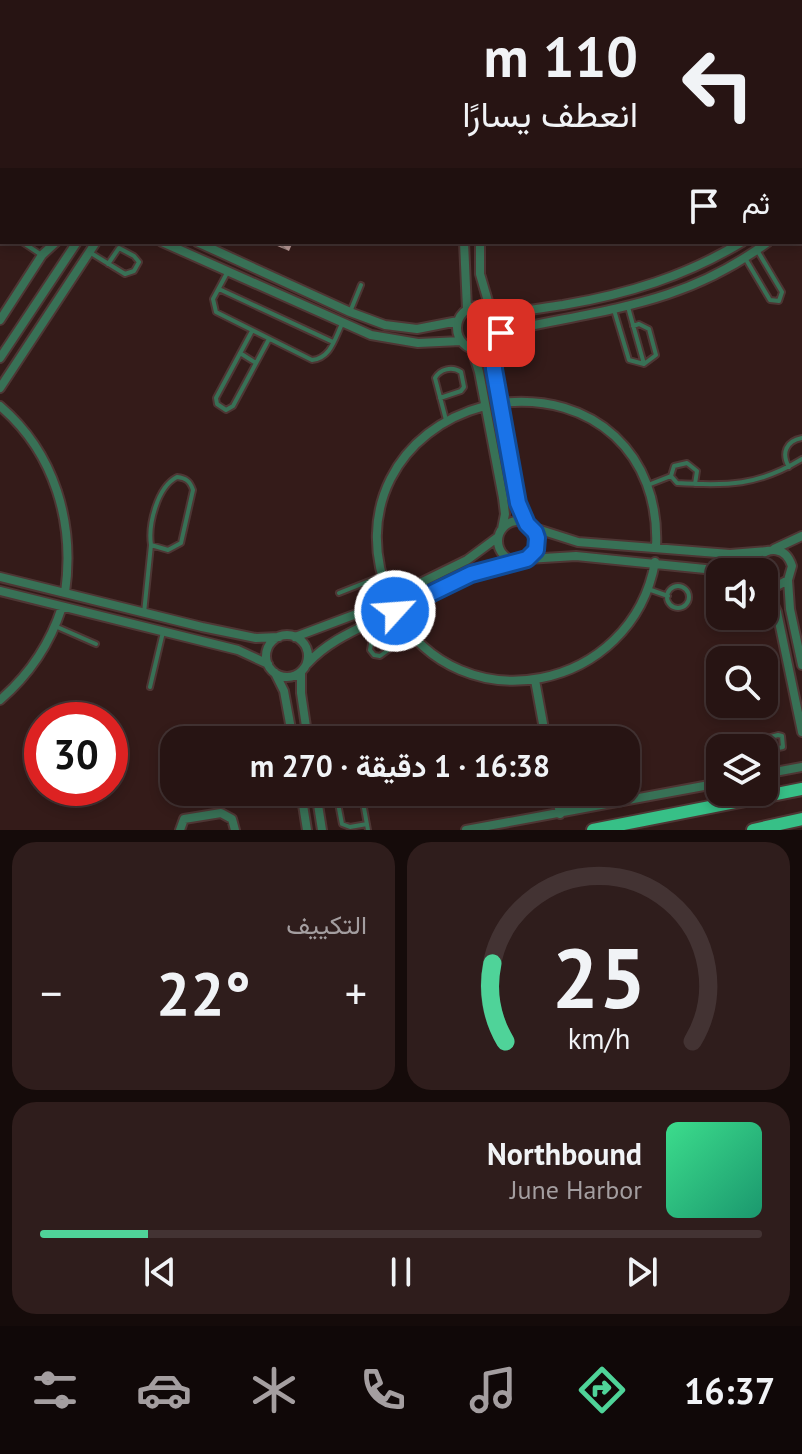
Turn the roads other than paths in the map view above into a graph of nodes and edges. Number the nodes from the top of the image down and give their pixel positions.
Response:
1 (25, 244) edge
2 (54, 244) edge
3 (76, 244) edge
4 (95, 244) edge
5 (166, 244) edge
6 (201, 244) edge
7 (464, 244) edge
8 (480, 244) edge
9 (739, 244) edge
10 (765, 244) edge
11 (757, 250) junction
12 (89, 252) junction
13 (42, 255) junction
14 (745, 258) junction
15 (108, 264) junction
16 (228, 272) junction
17 (361, 285) dead end
18 (219, 289) junction
19 (628, 307) junction
20 (467, 309) junction
21 (614, 310) junction
22 (493, 311) junction
23 (350, 312) junction
24 (0, 320) edge
25 (458, 321) junction
26 (342, 324) junction
27 (633, 326) junction
28 (252, 331) junction
29 (501, 335) junction
30 (269, 339) junction
31 (461, 341) junction
32 (333, 342) junction
33 (494, 345) junction
34 (472, 349) junction
35 (240, 353) junction
36 (0, 358) edge
37 (256, 363) junction
38 (644, 364) junction
39 (0, 388) edge
40 (440, 398) junction
41 (500, 403) junction
42 (0, 406) edge
43 (485, 406) junction
44 (446, 420) junction
45 (802, 438) edge
46 (802, 459) edge
47 (789, 467) junction
48 (671, 476) junction
49 (695, 484) junction
50 (648, 485) junction
51 (529, 525) junction
52 (500, 533) junction
53 (802, 536) edge
54 (151, 545) junction
55 (656, 548) junction
56 (769, 550) junction
57 (759, 558) edge
58 (527, 559) junction
59 (802, 561) edge
60 (517, 562) junction
61 (655, 562) junction
62 (706, 568) edge
63 (382, 576) junction
64 (790, 576) junction
65 (0, 577) edge
66 (778, 585) edge
67 (648, 589) junction
68 (0, 591) edge
69 (65, 593) junction
70 (339, 593) dead end
71 (668, 596) junction
72 (390, 598) junction
73 (62, 607) junction
74 (395, 611) junction
75 (144, 613) junction
76 (778, 617) edge
77 (55, 626) junction
78 (409, 631) junction
79 (163, 632) junction
80 (279, 637) junction
81 (295, 637) junction
82 (393, 640) junction
83 (96, 644) dead end
84 (268, 664) junction
85 (802, 665) edge
86 (304, 668) junction
87 (275, 673) junction
88 (535, 680) junction
89 (150, 687) dead end
90 (0, 700) edge
91 (291, 726) edge
92 (306, 726) edge
93 (543, 726) edge
94 (802, 732) edge
95 (764, 750) edge
96 (802, 757) edge
97 (798, 767) edge
98 (778, 772) edge
99 (706, 786) edge
100 (802, 789) edge
101 (640, 800) edge
102 (303, 806) edge
103 (318, 806) edge
104 (339, 806) edge
105 (364, 806) edge
106 (559, 806) edge
107 (605, 806) edge
108 (560, 814) junction
109 (802, 819) edge
110 (367, 827) edge
111 (180, 830) edge
112 (235, 830) edge
113 (307, 830) edge
114 (322, 830) edge
115 (466, 830) edge
116 (593, 830) edge
117 (753, 830) edge

1 - 13 lane
2 - 13 street
3 - 36 street
4 - 12 street
5 - 16 street
6 - 23 street
7 - 20 street
8 - 22 street
9 - 22 street
10 - 11 street
11 - 14 street
11 - 14 lane
12 - 15 lane
12 - 39 street
13 - 24 street
14 - 19 street
15 - 15 lane
16 - 18 lane
16 - 26 street
17 - 23 lane
18 - 28 lane
18 - 32 lane
19 - 21 street
19 - 27 lane
20 - 22 street
20 - 25 street
21 - 29 street
21 - 38 lane
22 - 29 street
23 - 25 street
25 - 31 street
26 - 31 street
26 - 32 lane
27 - 38 lane
27 - 38 lane
28 - 30 lane
28 - 35 lane
29 - 33 street
30 - 32 lane
30 - 37 lane
31 - 34 street
33 - 34 street
33 - 41 street
34 - 43 street
35 - 37 lane
35 - 37 lane
40 - 40 lane
40 - 44 lane
41 - 50 street
41 - 51 street
42 - 69 street
43 - 44 street
43 - 52 street
44 - 63 street
45 - 47 lane
46 - 47 lane
47 - 49 lane
48 - 49 lane
48 - 49 lane
48 - 50 lane
50 - 55 street
51 - 52 street
51 - 55 street
51 - 58 street
52 - 60 street
52 - 72 street
53 - 56 street
54 - 54 lane
54 - 75 lane
55 - 56 street
56 - 57 street
56 - 64 street
58 - 60 street
58 - 61 street
59 - 64 street
60 - 74 street
61 - 62 street
61 - 67 street
63 - 70 lane
63 - 72 street
64 - 66 street
64 - 85 street
65 - 69 street
67 - 71 lane
67 - 88 street
68 - 73 street
69 - 75 street
71 - 71 lane
72 - 81 street
73 - 77 street
73 - 79 street
74 - 78 street
74 - 86 street
75 - 80 street
76 - 94 street
77 - 83 lane
77 - 90 street
78 - 82 lane
78 - 88 street
79 - 84 street
79 - 89 lane
80 - 81 street
80 - 84 street
81 - 86 street
82 - 82 lane
84 - 87 street
86 - 87 street
86 - 92 street
87 - 91 street
88 - 93 street
95 - 95 lane
96 - 97 street
97 - 98 street
99 - 101 street
100 - 116 main road
102 - 113 street
103 - 114 street
104 - 110 lane
105 - 110 lane
106 - 108 street
107 - 108 street
108 - 115 street
109 - 117 main road
111 - 112 street

